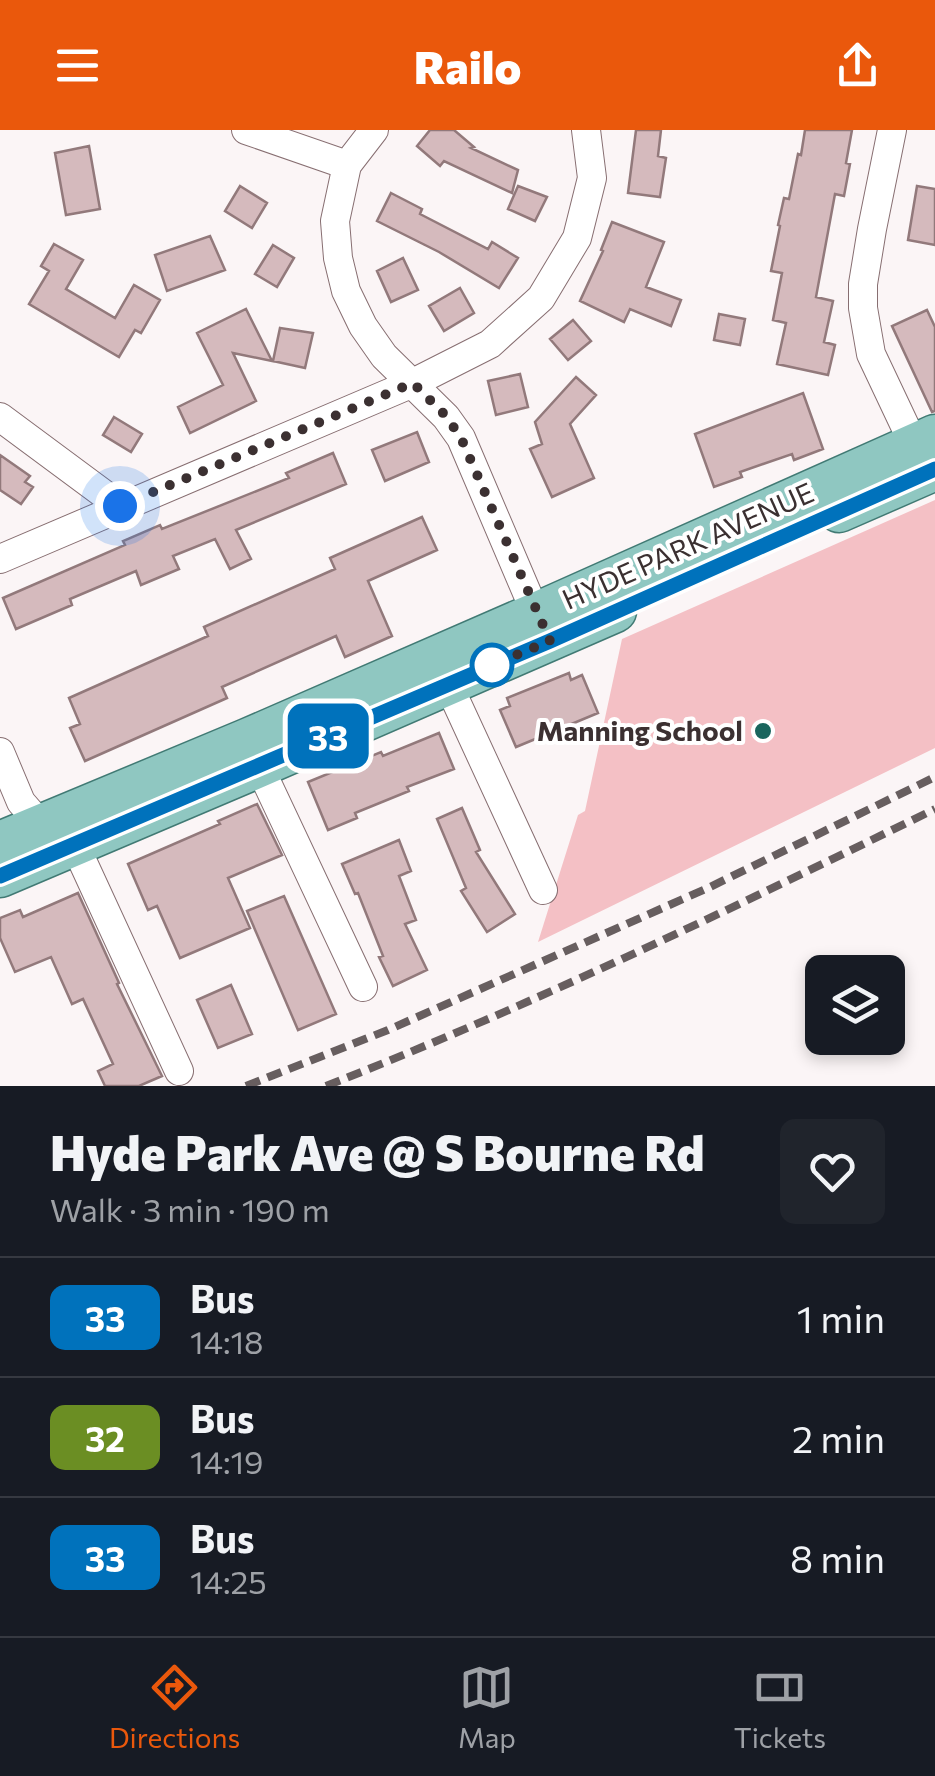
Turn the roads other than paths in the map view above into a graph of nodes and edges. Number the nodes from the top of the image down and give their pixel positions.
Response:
1 (246, 130) edge
2 (374, 130) edge
3 (586, 130) edge
4 (892, 130) edge
5 (346, 165) junction
6 (413, 383) junction
7 (0, 417) edge
8 (928, 456) edge
9 (120, 506) junction
10 (0, 559) edge
11 (543, 627) junction
12 (448, 684) junction
13 (0, 752) edge
14 (253, 753) junction
15 (56, 836) junction
16 (0, 843) edge
17 (0, 876) edge
18 (542, 890) dead end
19 (362, 987) dead end
20 (180, 1071) dead end

1 - 5 street
2 - 5 street
3 - 6 street
4 - 8 street
5 - 6 street
6 - 9 street
6 - 11 street
7 - 9 street
8 - 11 main road, HYDE PARK AVENUE
9 - 10 street
11 - 12 main road, HYDE PARK AVENUE
11 - 14 main road, HYDE PARK AVENUE
12 - 14 main road, HYDE PARK AVENUE
12 - 18 street
13 - 15 street
14 - 15 main road, HYDE PARK AVENUE
14 - 19 street
15 - 16 main road, HYDE PARK AVENUE
15 - 17 main road, HYDE PARK AVENUE
15 - 20 street

